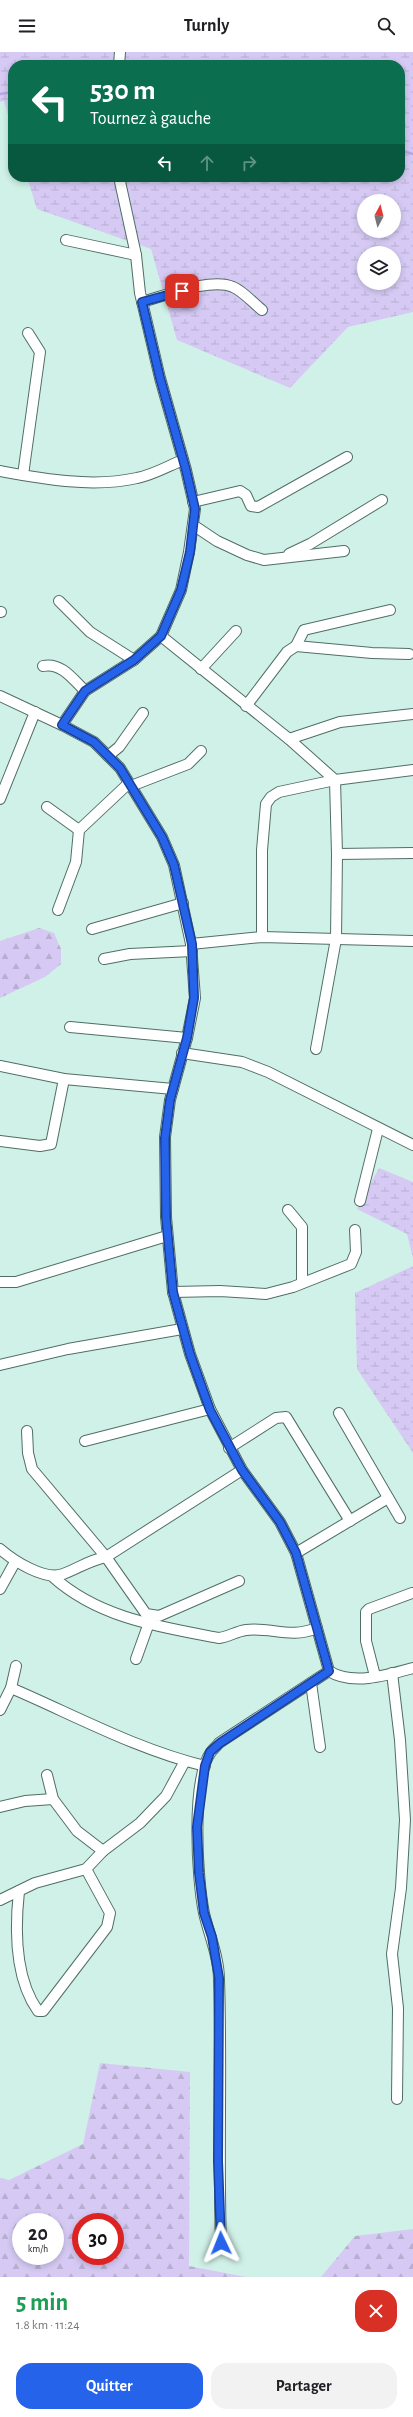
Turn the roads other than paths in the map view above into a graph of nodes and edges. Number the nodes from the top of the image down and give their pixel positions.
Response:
1 (120, 182) edge
2 (66, 240) dead end
3 (136, 255) junction
4 (142, 302) junction
5 (262, 310) dead end
6 (28, 333) dead end
7 (347, 458) dead end
8 (183, 460) junction
9 (0, 470) edge
10 (23, 475) junction
11 (382, 500) dead end
12 (193, 502) junction
13 (193, 525) junction
14 (344, 551) dead end
15 (283, 557) junction
16 (59, 601) dead end
17 (390, 610) dead end
18 (236, 630) dead end
19 (161, 636) junction
20 (296, 646) junction
21 (409, 654) dead end
22 (134, 660) junction
23 (43, 666) dead end
24 (201, 669) junction
25 (85, 691) junction
26 (0, 696) edge
27 (246, 706) junction
28 (35, 712) junction
29 (143, 713) dead end
30 (413, 714) edge
31 (62, 725) junction
32 (289, 738) junction
33 (201, 751) dead end
34 (108, 756) junction
35 (413, 770) edge
36 (335, 780) junction
37 (130, 785) junction
38 (0, 798) edge
39 (47, 807) dead end
40 (79, 830) junction
41 (413, 853) edge
42 (337, 854) junction
43 (183, 903) junction
44 (58, 910) dead end
45 (92, 929) dead end
46 (262, 937) junction
47 (336, 939) junction
48 (413, 941) edge
49 (192, 948) junction
50 (104, 959) dead end
51 (70, 1027) dead end
52 (187, 1038) junction
53 (316, 1049) dead end
54 (182, 1053) junction
55 (0, 1066) edge
56 (64, 1079) junction
57 (173, 1089) junction
58 (378, 1129) junction
59 (0, 1141) edge
60 (413, 1145) edge
61 (360, 1201) dead end
62 (288, 1210) dead end
63 (355, 1230) dead end
64 (168, 1236) junction
65 (0, 1282) edge
66 (302, 1282) junction
67 (173, 1292) junction
68 (182, 1329) junction
69 (0, 1365) edge
70 (210, 1410) junction
71 (339, 1413) dead end
72 (27, 1431) dead end
73 (85, 1441) dead end
74 (229, 1448) junction
75 (242, 1470) junction
76 (388, 1498) junction
77 (400, 1518) dead end
78 (350, 1521) junction
79 (0, 1549) edge
80 (296, 1553) junction
81 (106, 1557) junction
82 (15, 1562) junction
83 (52, 1576) junction
84 (239, 1581) dead end
85 (0, 1589) edge
86 (412, 1592) edge
87 (150, 1621) junction
88 (317, 1628) junction
89 (136, 1658) dead end
90 (16, 1666) dead end
91 (413, 1668) edge
92 (329, 1671) junction
93 (392, 1673) junction
94 (375, 1676) junction
95 (311, 1683) junction
96 (11, 1688) junction
97 (0, 1710) edge
98 (320, 1747) dead end
99 (185, 1761) junction
100 (205, 1766) junction
101 (47, 1775) dead end
102 (53, 1799) junction
103 (0, 1808) edge
104 (103, 1851) junction
105 (86, 1869) junction
106 (19, 1891) junction
107 (0, 1900) edge
108 (398, 2099) dead end
109 (221, 2243) dead end

1 - 3 street
2 - 3 street
3 - 4 street
4 - 5 street
4 - 8 street
6 - 10 street
7 - 12 street
8 - 10 street
8 - 12 street
9 - 10 street
11 - 15 street
12 - 13 street
13 - 15 street
13 - 19 street
14 - 15 street
16 - 22 street
17 - 20 street
18 - 24 street
19 - 22 street
19 - 24 street
20 - 21 street
20 - 27 street
22 - 25 street
23 - 25 street
24 - 27 street
25 - 31 street
26 - 28 street
27 - 32 street
28 - 31 street
28 - 38 street
29 - 34 street
30 - 32 street
31 - 34 street
32 - 36 street
33 - 37 street
34 - 37 street
35 - 36 street
36 - 42 street
36 - 46 street
37 - 40 street
37 - 43 street
39 - 40 street
40 - 44 street
41 - 42 street
42 - 47 street
43 - 45 street
43 - 49 street
46 - 47 street
46 - 49 street
47 - 48 street
47 - 53 street
49 - 50 street
49 - 52 street
51 - 52 street
52 - 54 street
54 - 57 street
54 - 58 street
55 - 56 street
56 - 57 street
56 - 59 street
57 - 64 street
58 - 60 street
58 - 61 street
62 - 66 street
63 - 66 street
64 - 65 street
64 - 67 street
66 - 67 street
67 - 68 street
68 - 69 street
68 - 70 street
70 - 73 street
70 - 74 street
71 - 76 street
72 - 81 street
74 - 75 street
74 - 78 street
75 - 80 street
75 - 81 street
76 - 77 street
76 - 78 street
78 - 80 street
79 - 82 street
80 - 88 street
81 - 83 street
81 - 87 street
82 - 83 street
82 - 85 street
83 - 87 street
84 - 87 street
86 - 94 street
87 - 88 street
87 - 89 street
88 - 92 street
90 - 96 street
91 - 93 street
92 - 94 street
92 - 95 street
93 - 94 street
93 - 108 street
95 - 98 street
95 - 100 street
96 - 97 street
96 - 99 street
99 - 100 street
99 - 104 street
100 - 109 street
101 - 102 street
102 - 103 street
102 - 104 street
104 - 105 street
105 - 106 street
105 - 106 street
106 - 107 street

